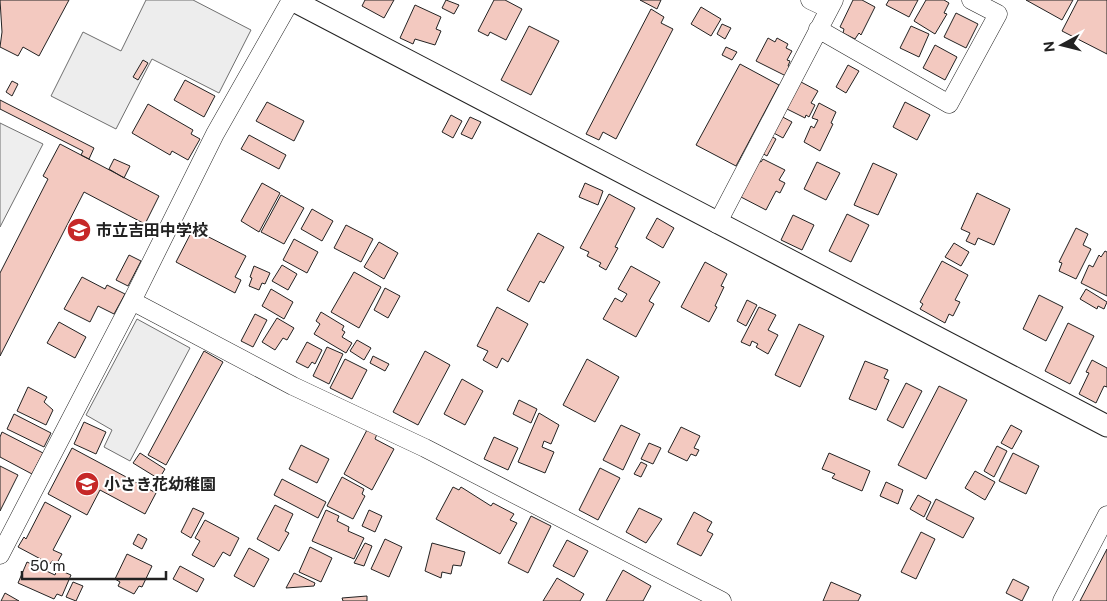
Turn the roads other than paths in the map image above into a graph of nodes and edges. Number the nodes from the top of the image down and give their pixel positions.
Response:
1 (292, 0) edge
2 (810, 0) edge
3 (971, 0) edge
4 (831, 4) edge
5 (818, 29) junction
6 (717, 224) junction
7 (132, 301) junction
8 (1107, 426) edge
9 (1107, 515) edge
10 (0, 555) edge
11 (722, 601) edge
12 (1062, 601) edge

1 - 6 street
1 - 7 street
2 - 4 street
3 - 5 street
4 - 5 street
5 - 6 street
6 - 8 street
7 - 10 street
7 - 11 street
9 - 12 street

